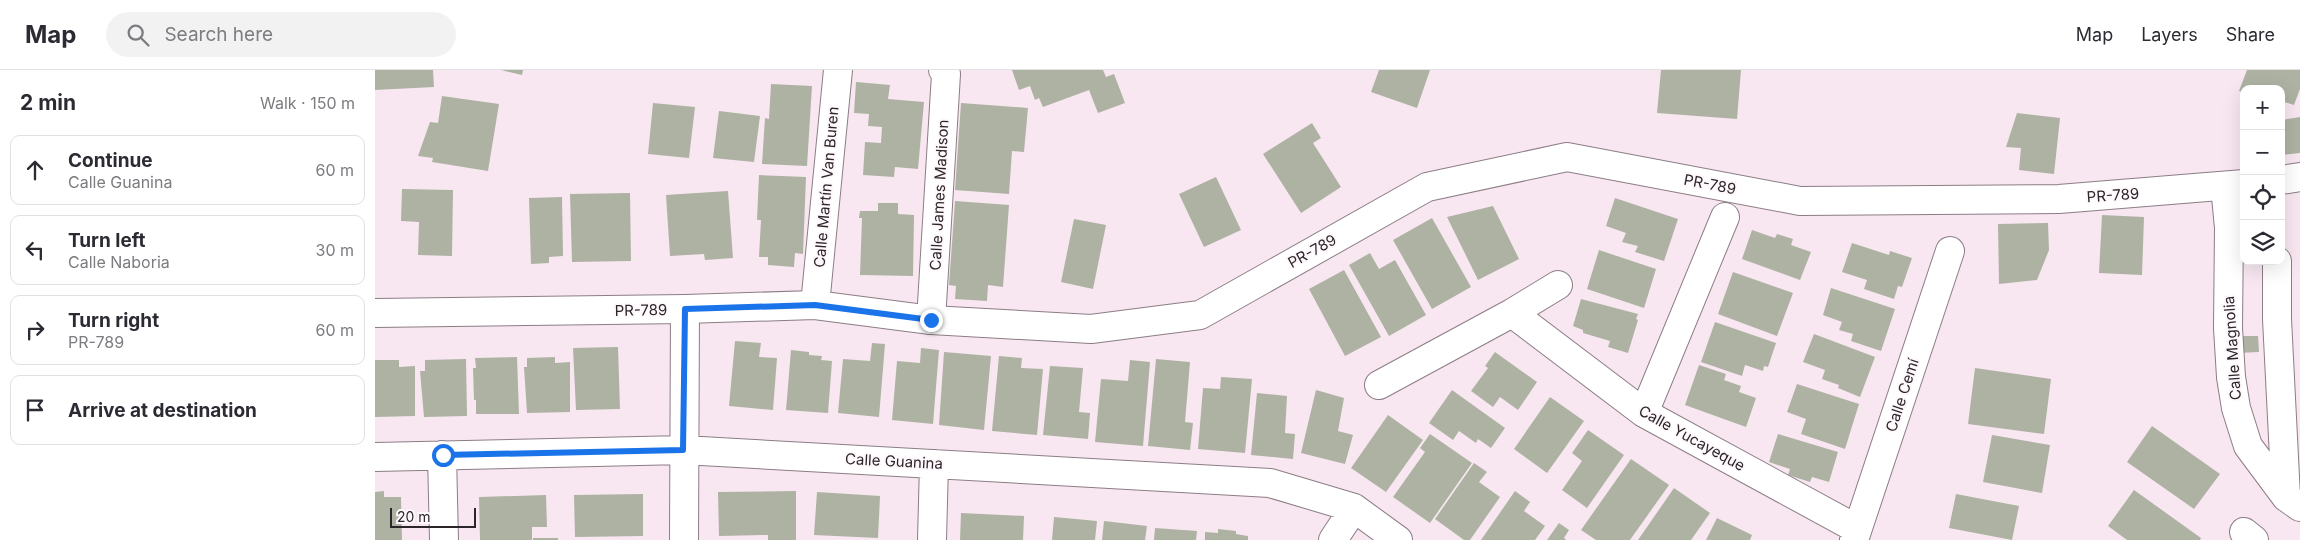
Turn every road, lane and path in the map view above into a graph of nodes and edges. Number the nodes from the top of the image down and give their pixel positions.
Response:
1 (837, 70) edge
2 (943, 70) edge
3 (2300, 178) edge
4 (2285, 180) edge
5 (2234, 185) edge
6 (1725, 217) dead end
7 (1949, 251) dead end
8 (2277, 265) edge
9 (1558, 285) dead end
10 (815, 305) junction
11 (685, 309) junction
12 (375, 313) edge
13 (1512, 313) junction
14 (931, 320) junction
15 (1379, 385) dead end
16 (1644, 413) junction
17 (683, 450) junction
18 (443, 455) junction
19 (375, 457) edge
20 (934, 464) junction
21 (2293, 502) edge
22 (1354, 508) junction
23 (1856, 535) edge
24 (444, 540) edge
25 (683, 540) edge
26 (932, 540) edge
27 (1333, 540) edge
28 (1398, 540) edge

1 - 10 street, Calle Martín Van Buren
2 - 14 street, Calle James Madison
3 - 4 street
5 - 14 street, PR-789 / PR-789
5 - 21 street, Calle Magnolia
6 - 16 street
7 - 23 street, Calle Cemí
8 - 21 street, Calle Magnolia
9 - 13 street
10 - 11 street, PR-789 / PR-789
10 - 14 street, PR-789 / PR-789
11 - 12 street, PR-789 / PR-789
11 - 17 street
13 - 15 street
13 - 16 street, Calle Yucayeque
16 - 23 street, Calle Yucayeque
17 - 18 street, Calle Guanina
17 - 20 street, Calle Guanina
17 - 25 street
18 - 19 street, Calle Guanina
18 - 24 street
20 - 22 street, Calle Guanina
20 - 26 street
22 - 27 street
22 - 28 street, Calle Guanina

